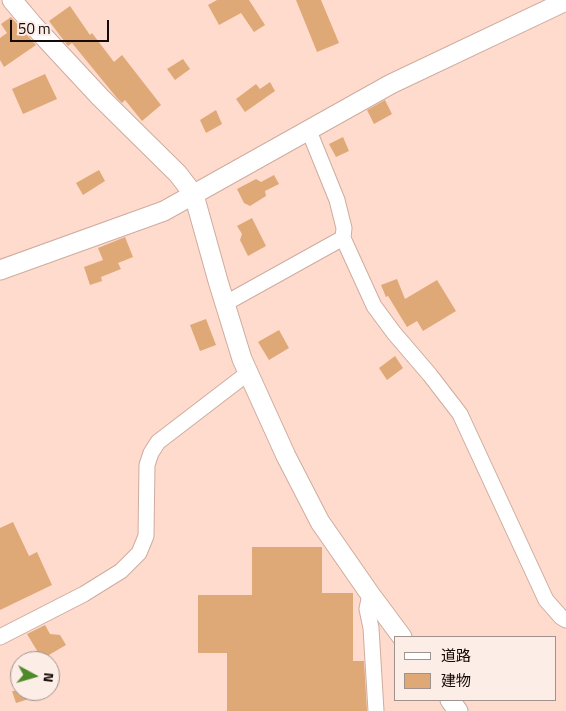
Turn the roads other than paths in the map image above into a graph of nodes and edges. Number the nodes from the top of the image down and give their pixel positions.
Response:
1 (12, 0) edge
2 (566, 1) edge
3 (309, 131) junction
4 (194, 195) junction
5 (343, 238) junction
6 (0, 270) edge
7 (226, 303) junction
8 (248, 373) junction
9 (370, 594) junction
10 (566, 620) edge
11 (401, 636) edge
12 (0, 637) edge
13 (376, 711) edge

1 - 4 street
2 - 3 street
3 - 4 street
3 - 5 street
4 - 6 street
4 - 7 street
5 - 7 street
5 - 10 street
7 - 8 street
8 - 9 street
8 - 12 street
9 - 11 street
9 - 13 street

